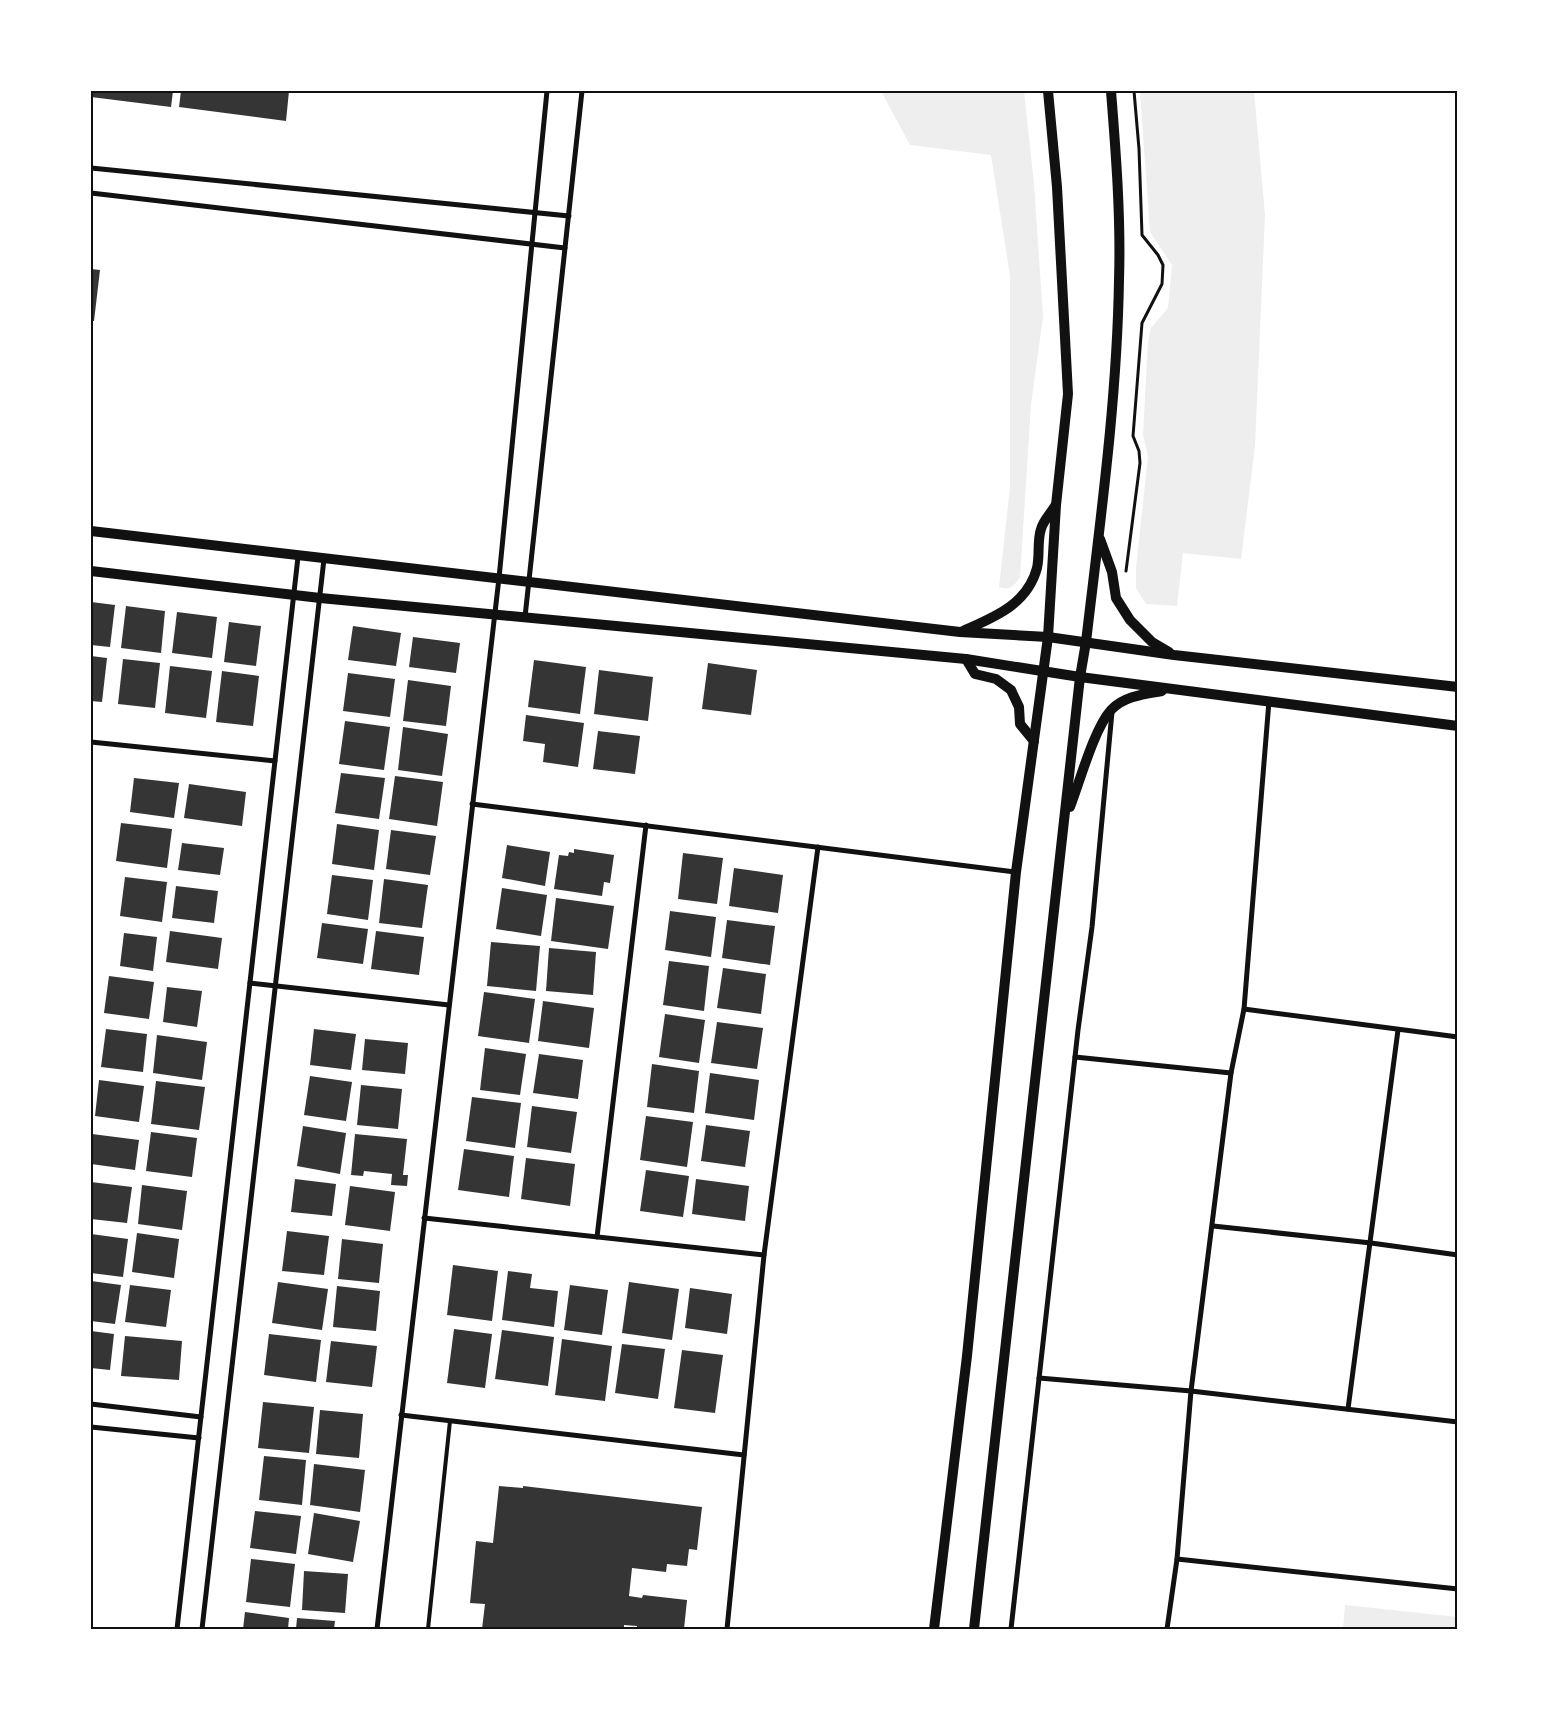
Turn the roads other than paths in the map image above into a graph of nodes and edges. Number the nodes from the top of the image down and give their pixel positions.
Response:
1 (546, 91) edge
2 (582, 91) edge
3 (1048, 91) edge
4 (1111, 91) edge
5 (91, 168) edge
6 (91, 193) edge
7 (534, 212) junction
8 (569, 216) junction
9 (532, 244) junction
10 (565, 248) junction
11 (1056, 505) junction
12 (91, 531) edge
13 (1099, 534) junction
14 (298, 557) junction
15 (324, 559) junction
16 (91, 571) edge
17 (499, 578) junction
18 (529, 581) junction
19 (293, 595) junction
20 (320, 598) junction
21 (494, 614) junction
22 (525, 617) junction
23 (960, 632) junction
24 (1048, 637) junction
25 (1086, 642) junction
26 (1174, 655) junction
27 (966, 659) junction
28 (1044, 672) junction
29 (1080, 678) junction
30 (1458, 687) edge
31 (1174, 689) junction
32 (1269, 702) junction
33 (1112, 709) junction
34 (1458, 726) edge
35 (1034, 741) junction
36 (91, 742) edge
37 (275, 761) junction
38 (472, 804) junction
39 (1065, 822) junction
40 (646, 826) junction
41 (818, 847) junction
42 (1016, 872) junction
43 (250, 983) junction
44 (276, 986) junction
45 (449, 1005) junction
46 (1244, 1009) junction
47 (1398, 1030) junction
48 (1458, 1037) edge
49 (1075, 1057) junction
50 (1231, 1073) junction
51 (424, 1218) junction
52 (1213, 1226) junction
53 (597, 1237) junction
54 (1371, 1243) junction
55 (764, 1255) junction
56 (1458, 1255) edge
57 (1039, 1378) junction
58 (1192, 1391) junction
59 (91, 1404) edge
60 (1348, 1409) junction
61 (401, 1415) junction
62 (201, 1416) junction
63 (450, 1421) junction
64 (1458, 1422) edge
65 (91, 1427) edge
66 (198, 1438) junction
67 (744, 1455) junction
68 (1177, 1559) junction
69 (1458, 1589) edge
70 (177, 1629) edge
71 (202, 1629) edge
72 (377, 1629) edge
73 (428, 1629) edge
74 (727, 1629) edge
75 (934, 1629) edge
76 (974, 1629) edge
77 (1011, 1629) edge
78 (1167, 1629) edge

1 - 7 street
2 - 8 street
3 - 11 main road
4 - 13 main road
5 - 7 street
6 - 9 street
7 - 8 street
7 - 9 street
8 - 10 street
9 - 10 street
9 - 17 street
10 - 18 street
11 - 23 main road
11 - 24 main road
12 - 14 main road
13 - 25 main road
13 - 26 main road
14 - 15 main road
14 - 19 street
15 - 17 main road
15 - 20 street
16 - 19 main road
17 - 18 main road
17 - 21 street
18 - 22 street
18 - 23 main road
19 - 20 main road
19 - 37 street
20 - 21 main road
20 - 44 street
21 - 22 main road
21 - 38 street
22 - 27 main road
23 - 24 main road
24 - 25 main road
24 - 28 main road
25 - 26 main road
25 - 29 main road
26 - 30 main road
27 - 28 main road
27 - 35 main road
28 - 29 main road
28 - 35 main road
29 - 31 main road
29 - 39 main road
31 - 32 main road
31 - 33 main road
32 - 34 main road
32 - 46 street
33 - 39 main road
33 - 49 street
35 - 42 main road
36 - 37 street
37 - 43 street
38 - 40 street
38 - 45 street
39 - 76 main road
40 - 41 street
40 - 53 street
41 - 42 street
41 - 55 street
42 - 75 main road
43 - 44 street
43 - 62 street
44 - 45 street
44 - 71 street
45 - 51 street
46 - 47 street
46 - 50 street
47 - 48 street
47 - 54 street
49 - 50 street
49 - 57 street
50 - 52 street
51 - 53 street
51 - 61 street
52 - 54 street
52 - 58 street
53 - 55 street
54 - 56 street
54 - 60 street
55 - 67 street
57 - 58 street
57 - 77 street
58 - 60 street
58 - 68 street
59 - 62 street
60 - 64 street
61 - 63 street
61 - 72 street
62 - 66 street
63 - 67 street
63 - 73 lane
65 - 66 street
66 - 70 street
67 - 74 street
68 - 69 street
68 - 78 street

